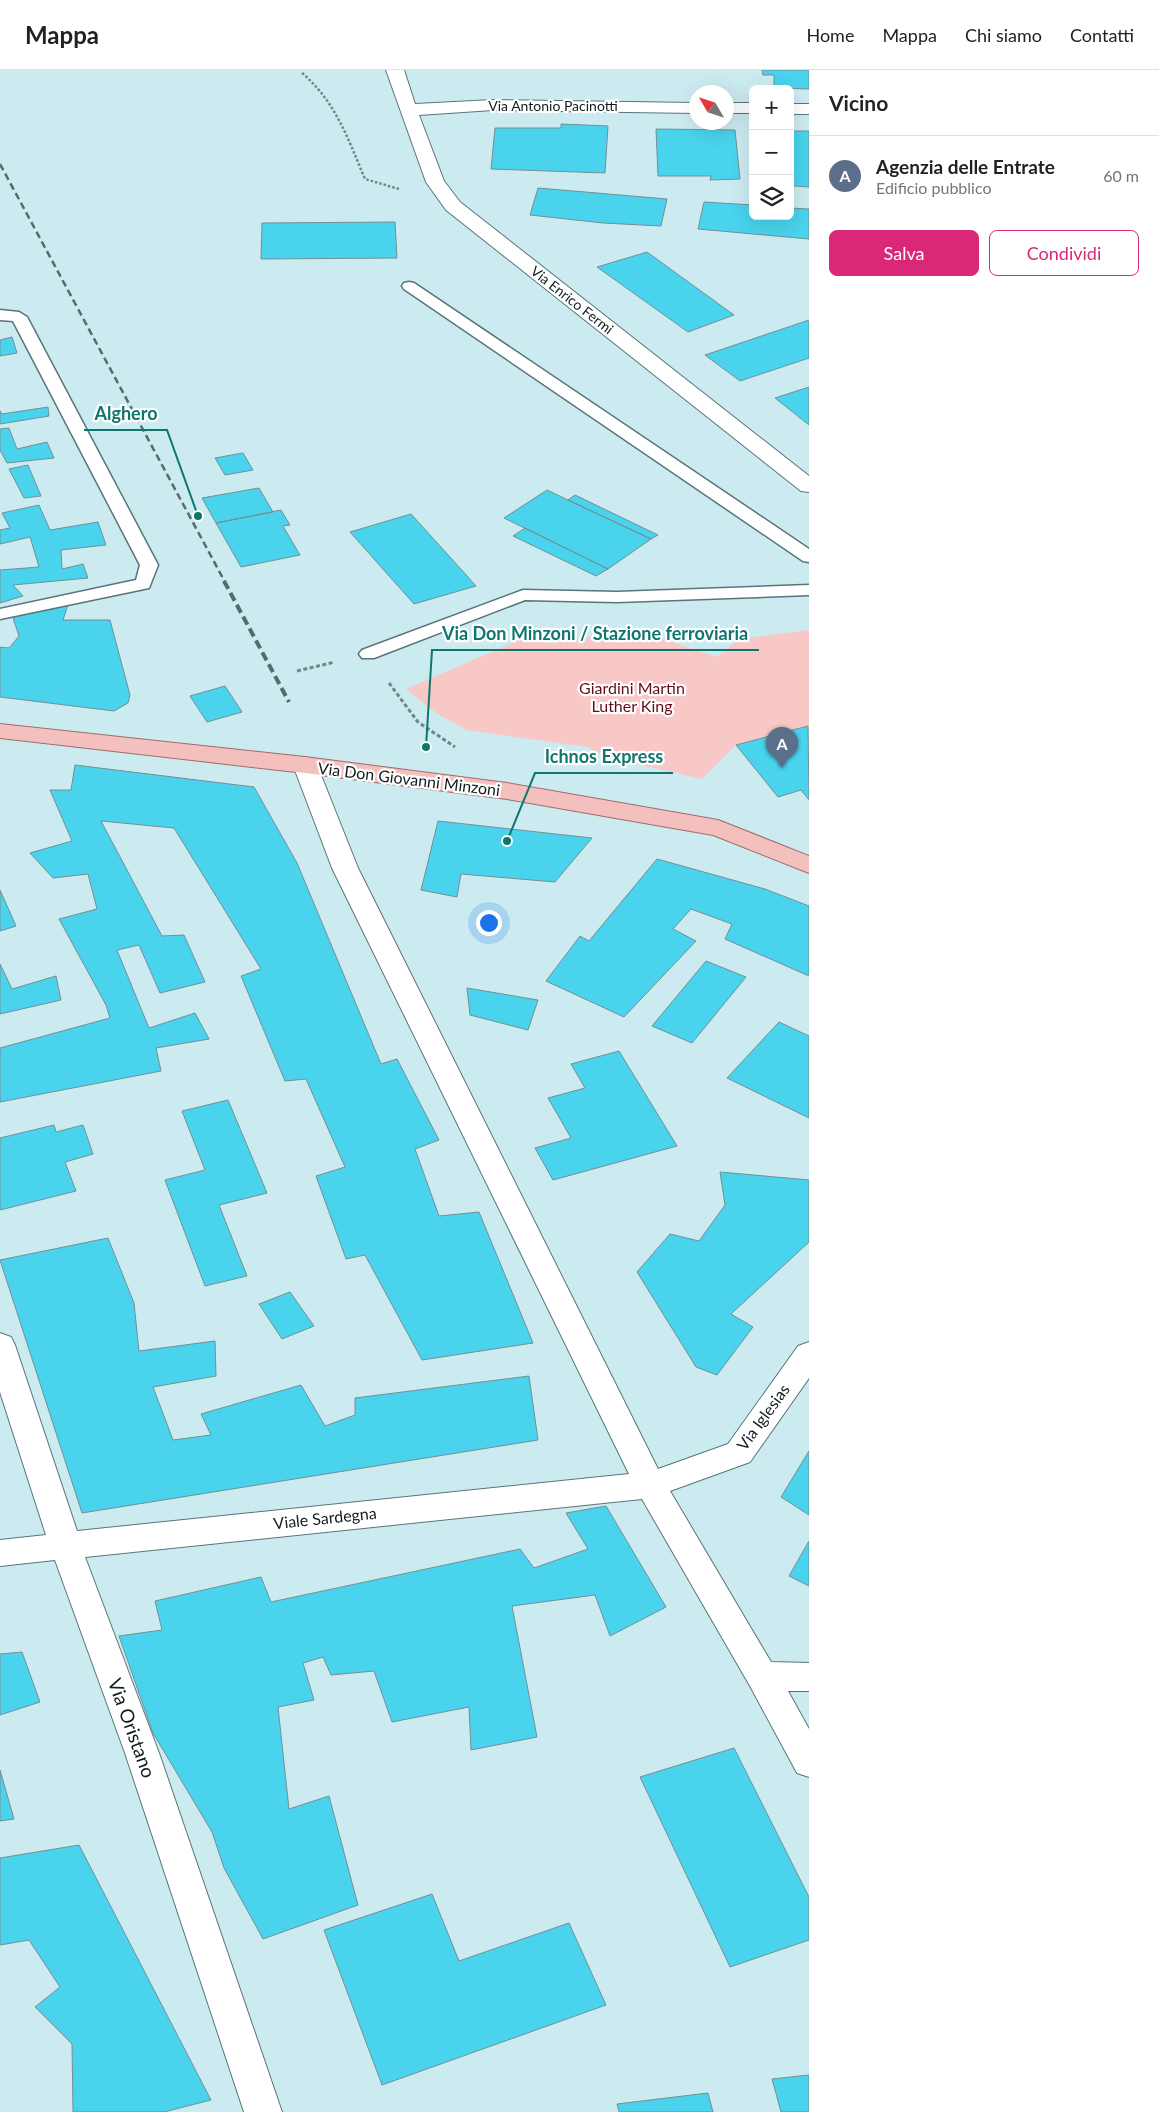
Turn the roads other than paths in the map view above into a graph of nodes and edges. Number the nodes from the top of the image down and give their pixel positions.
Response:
1 (395, 70) edge
2 (689, 108) edge
3 (734, 108) edge
4 (749, 108) edge
5 (794, 109) edge
6 (809, 109) edge
7 (410, 110) junction
8 (408, 286) dead end
9 (0, 315) edge
10 (809, 486) edge
11 (809, 557) edge
12 (809, 590) edge
13 (0, 614) edge
14 (368, 654) dead end
15 (0, 731) edge
16 (305, 765) junction
17 (809, 865) edge
18 (0, 1344) edge
19 (809, 1354) edge
20 (650, 1486) junction
21 (65, 1545) junction
22 (0, 1554) edge
23 (762, 1676) junction
24 (809, 1677) edge
25 (809, 1762) edge
26 (263, 2112) edge

1 - 7 street, Via Enrico Fermi
2 - 7 street, Via Antonio Pacinotti
3 - 4 street
5 - 6 street
7 - 10 street, Via Enrico Fermi
8 - 11 lane
9 - 13 lane
12 - 14 lane
15 - 16 main road, Via Don Giovanni Minzoni
16 - 17 main road, Via Don Giovanni Minzoni
16 - 20 street
18 - 21 street, Via Oristano
19 - 20 street, Via Iglesias
20 - 21 street, Viale Sardegna
20 - 23 street
21 - 22 street, Viale Sardegna
21 - 26 street, Via Oristano
23 - 24 street
23 - 25 street

